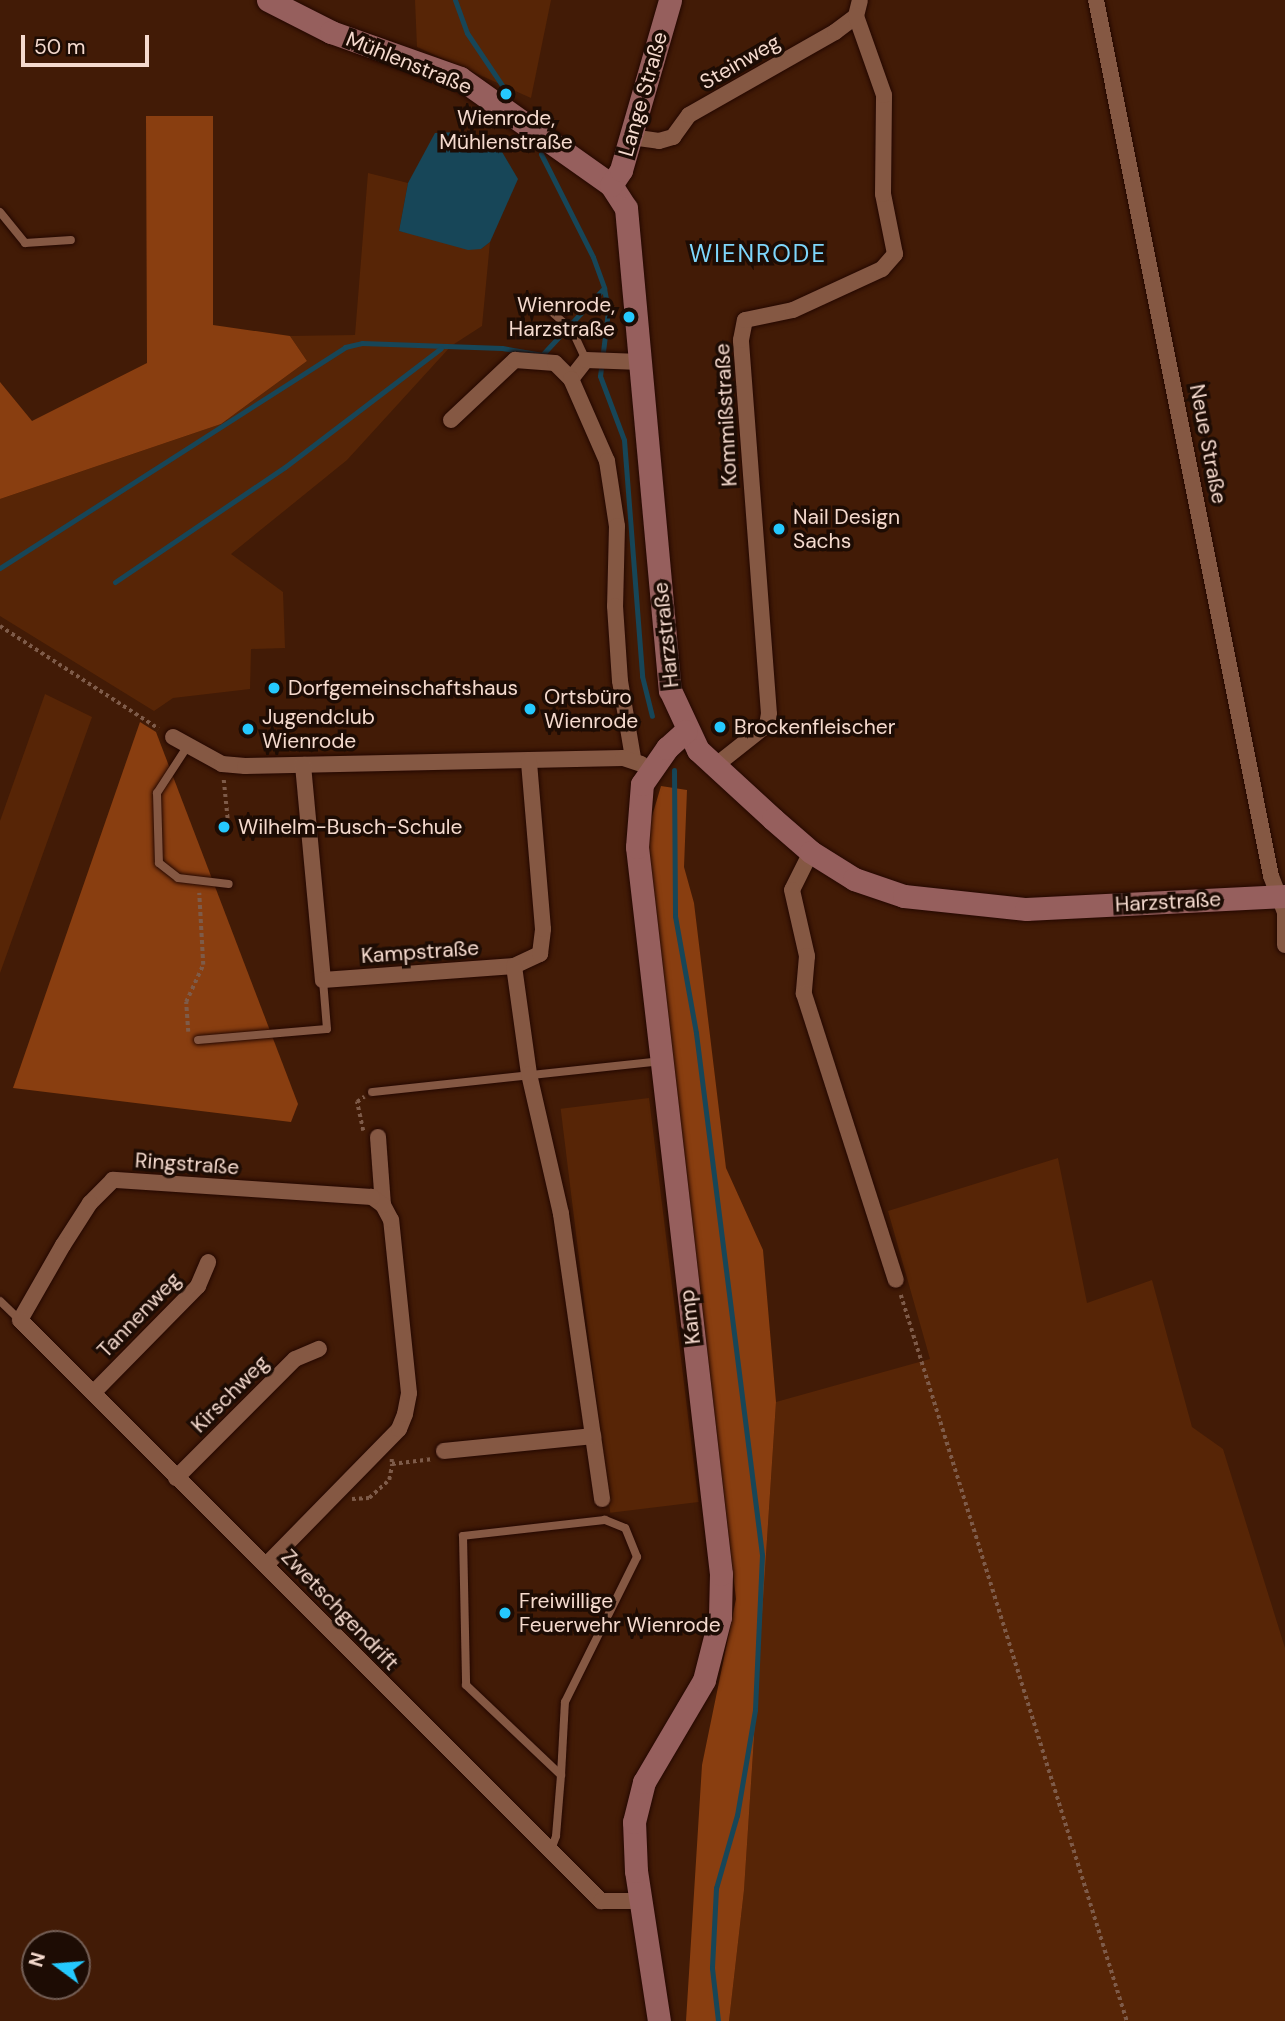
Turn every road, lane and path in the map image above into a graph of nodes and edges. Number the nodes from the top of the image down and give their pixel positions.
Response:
1 (268, 0) edge
2 (670, 0) edge
3 (860, 0) edge
4 (1096, 0) edge
5 (856, 16) junction
6 (631, 137) junction
7 (611, 185) junction
8 (0, 212) edge
9 (71, 240) dead end
10 (536, 298) dead end
11 (589, 361) junction
12 (641, 362) junction
13 (571, 379) junction
14 (451, 421) dead end
15 (0, 626) edge
16 (686, 731) junction
17 (173, 737) joint
18 (187, 747) junction
19 (529, 761) junction
20 (641, 764) junction
21 (303, 765) junction
22 (715, 766) junction
23 (223, 777) dead end
24 (228, 820) dead end
25 (811, 852) junction
26 (198, 883) junction
27 (229, 884) dead end
28 (1283, 896) edge
29 (1285, 945) edge
30 (514, 966) junction
31 (323, 980) junction
32 (198, 1040) joint
33 (660, 1062) junction
34 (529, 1074) junction
35 (372, 1092) joint
36 (378, 1137) joint
37 (383, 1205) junction
38 (208, 1262) dead end
39 (896, 1280) joint
40 (0, 1301) edge
41 (20, 1320) junction
42 (319, 1349) dead end
43 (93, 1393) junction
44 (398, 1429) junction
45 (593, 1436) junction
46 (444, 1451) joint
47 (392, 1464) junction
48 (176, 1478) junction
49 (602, 1499) dead end
50 (329, 1500) junction
51 (266, 1565) junction
52 (561, 1775) junction
53 (550, 1852) junction
54 (640, 1901) junction
55 (659, 2021) edge
56 (1127, 2021) edge

1 - 7 main road, Mühlenstraße
2 - 6 main road, Lange Straße
3 - 5 street
4 - 28 street, Neue Straße
5 - 6 street, Steinweg
5 - 22 street, Kommißstraße
6 - 7 main road, Lange Straße
7 - 12 main road, Harzstraße
8 - 9 lane
10 - 11 lane
11 - 12 street
11 - 13 street
12 - 16 main road, Harzstraße
13 - 14 street
13 - 20 street
15 - 17 path
16 - 20 main road, Kamp
16 - 22 main road, Harzstraße
17 - 18 street
18 - 21 street
18 - 26 lane
19 - 20 street
19 - 21 street
19 - 30 street
20 - 33 main road, Kamp
21 - 31 street
22 - 25 main road, Harzstraße
23 - 24 path
25 - 28 main road, Harzstraße
25 - 39 street
26 - 27 lane
26 - 32 path
28 - 29 street, Neue Straße
30 - 31 street, Kampstraße
30 - 34 street
31 - 32 lane
33 - 34 lane
33 - 54 main road, Kamp
34 - 35 lane
34 - 45 street
35 - 36 path
36 - 37 street
37 - 41 street, Ringstraße
37 - 44 street
38 - 43 street, Tannenweg
39 - 56 path
40 - 41 lane
41 - 43 street, Zwetschgendrift
42 - 48 street, Kirschweg
43 - 48 street, Zwetschgendrift
44 - 47 path
44 - 50 street
45 - 46 street
45 - 49 street
46 - 47 path
47 - 50 path
48 - 51 street, Zwetschgendrift
50 - 51 street
51 - 53 street, Zwetschgendrift
52 - 52 lane
52 - 53 lane
53 - 54 street, Zwetschgendrift
54 - 55 main road, Kamp

